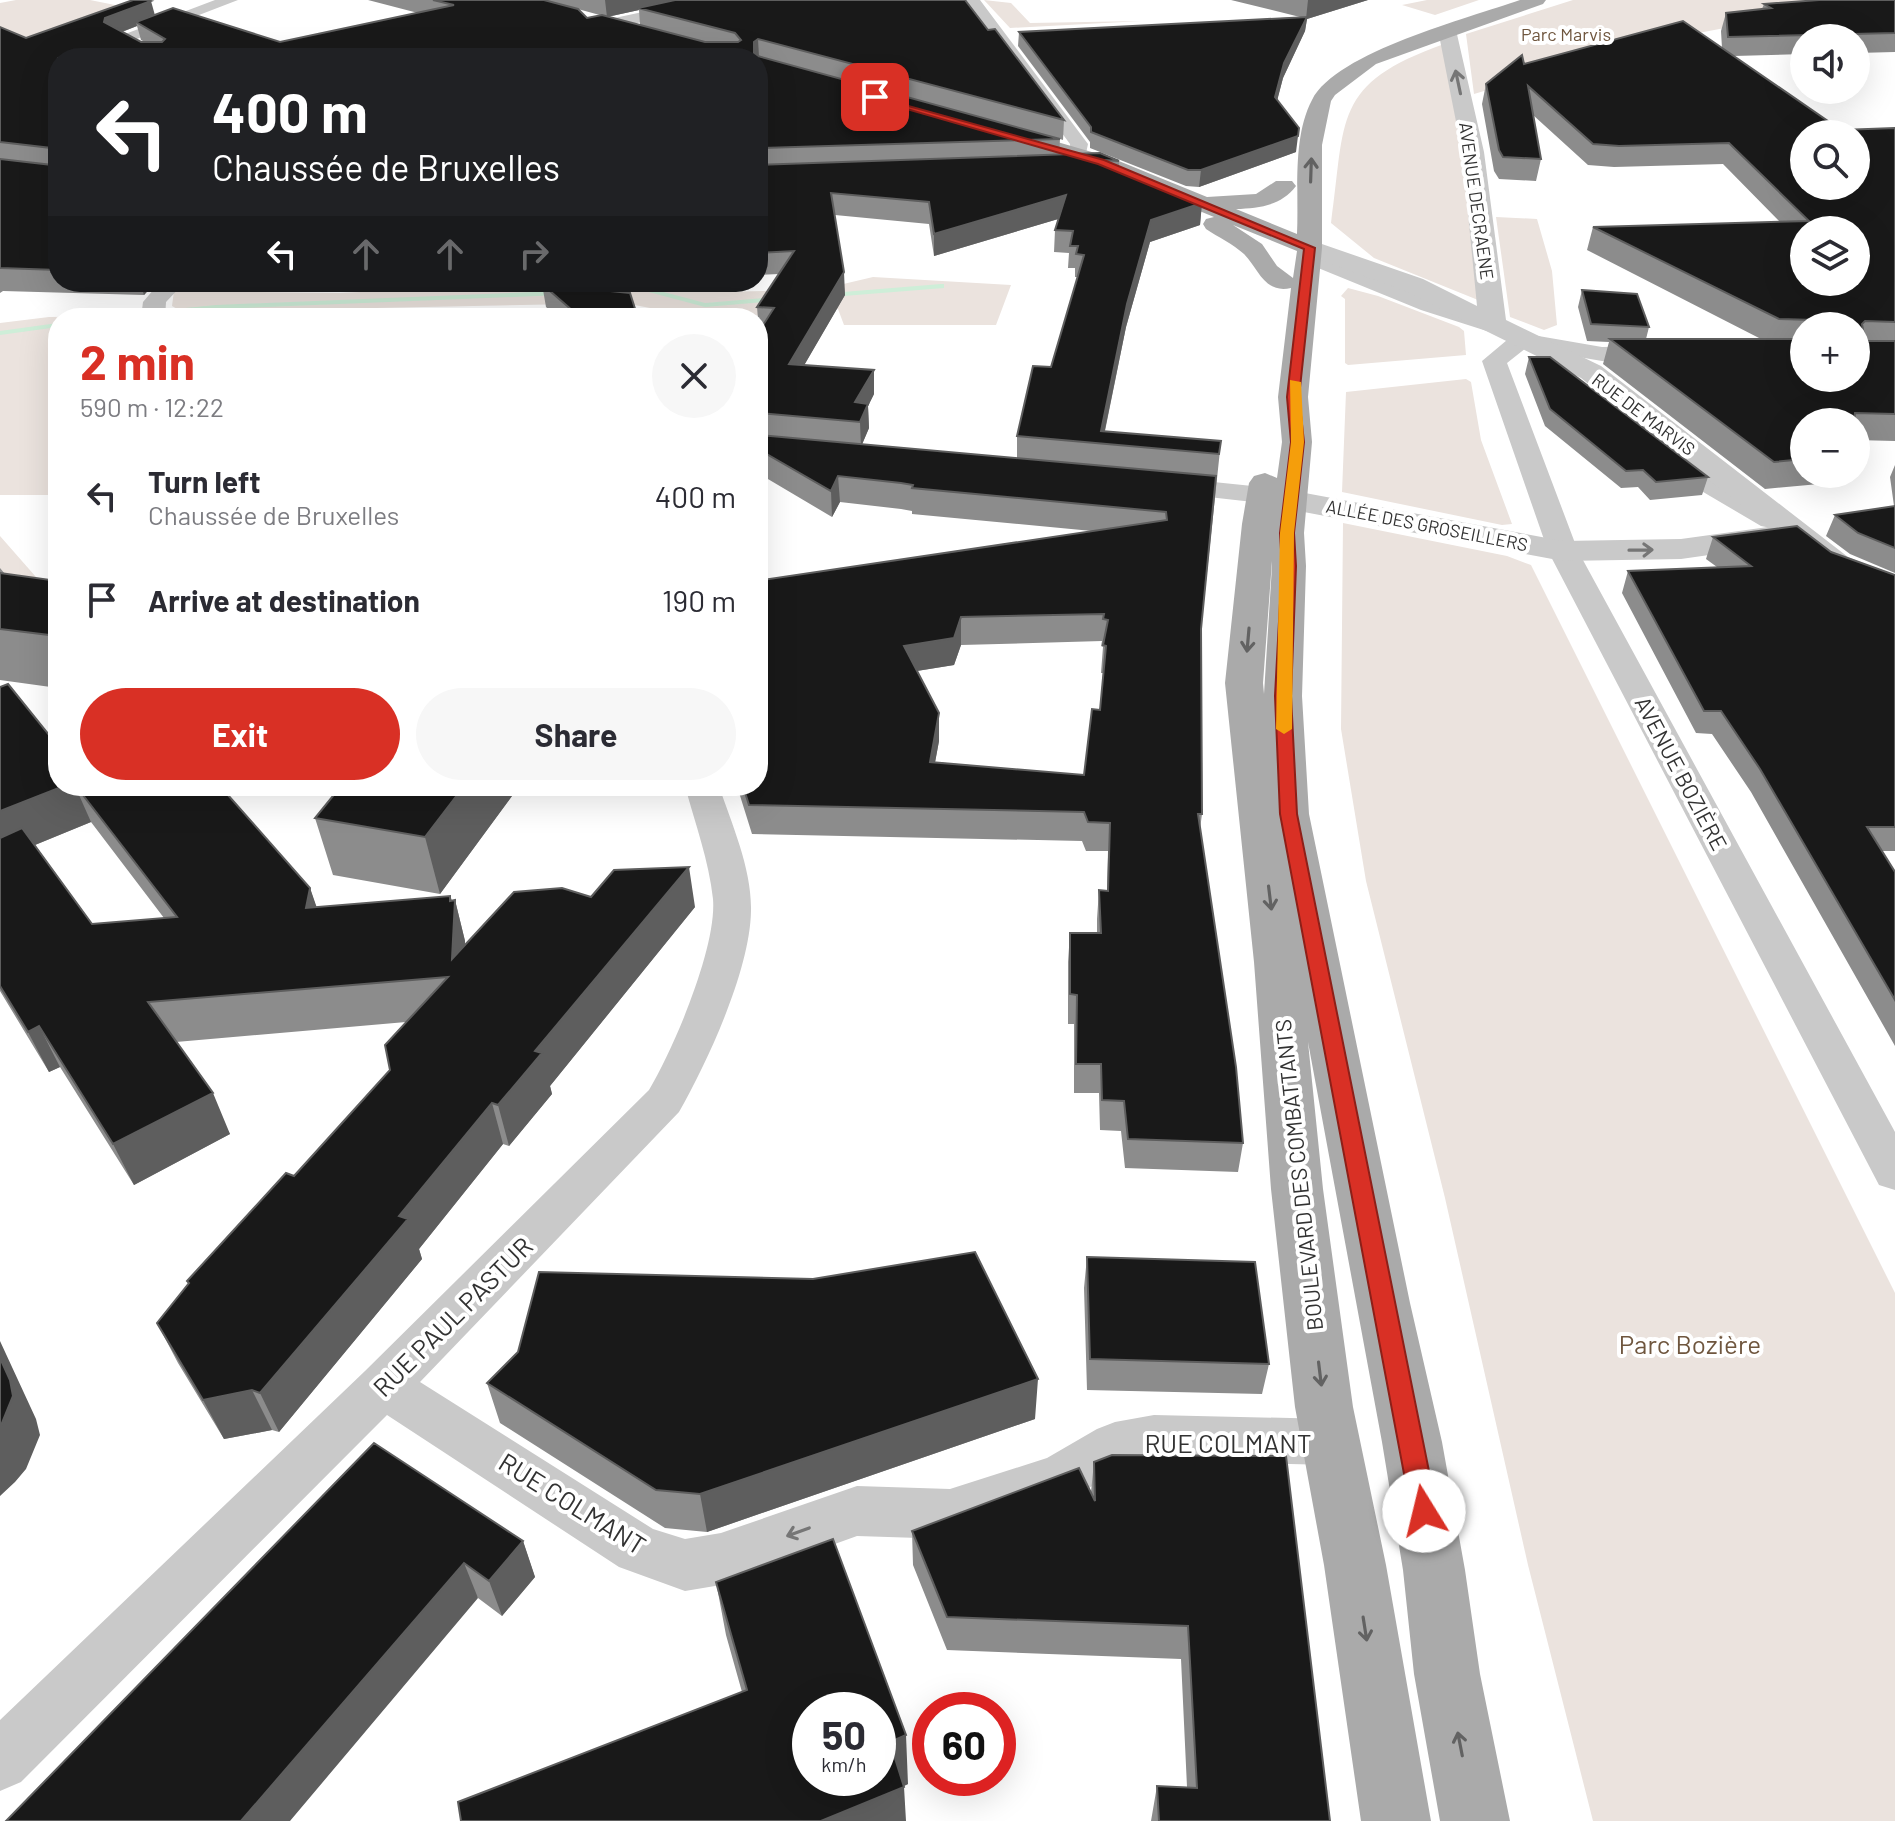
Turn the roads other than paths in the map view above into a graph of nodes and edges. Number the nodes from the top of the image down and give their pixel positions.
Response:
1 (230, 0) edge
2 (721, 0) edge
3 (972, 0) edge
4 (1511, 0) edge
5 (1537, 0) edge
6 (586, 23) joint
7 (1447, 30) junction
8 (641, 38) edge
9 (138, 48) edge
10 (1291, 128) edge
11 (1084, 161) junction
12 (1206, 210) junction
13 (1301, 242) junction
14 (1282, 282) junction
15 (1493, 326) junction
16 (1521, 340) junction
17 (1678, 353) edge
18 (1138, 483) edge
19 (1271, 506) junction
20 (1794, 534) junction
21 (1563, 551) junction
22 (1895, 588) edge
23 (704, 796) edge
24 (1895, 1173) edge
25 (383, 1386) junction
26 (1331, 1442) junction
27 (0, 1761) edge
28 (1396, 1821) edge
29 (1475, 1821) edge

1 - 9 street
2 - 6 street
3 - 11 street
4 - 10 main road
5 - 7 main road
6 - 8 main road
13 -> 7 main road
15 -> 7 street, AVENUE DECRAENE
11 - 11 main road
11 - 12 main road
12 - 13 main road
12 - 13 main road
12 - 14 main road
13 - 14 main road, BOULEVARD DES COMBATTANTS
13 - 15 street, RUE DE MARVIS
13 - 15 street
13 - 19 main road, BOULEVARD DES COMBATTANTS
14 - 19 main road, BOULEVARD DES COMBATTANTS
15 - 16 street, RUE DE MARVIS
16 - 17 street
16 - 20 street, RUE DE MARVIS
16 - 21 street, AVENUE BOZIÈRE
18 - 19 street
19 - 21 street, ALLÉE DES GROSEILLERS
19 -> 26 main road, BOULEVARD DES COMBATTANTS
29 -> 19 main road, BOULEVARD DES COMBATTANTS
21 -> 20 street, ALLÉE DES GROSEILLERS
20 - 22 street, RUE DE MARVIS
21 - 24 street, AVENUE BOZIÈRE
23 - 25 street, RUE PAUL PASTUR
26 -> 25 street, RUE COLMANT
25 - 27 street, RUE PAUL PASTUR
26 -> 28 main road, BOULEVARD DES COMBATTANTS

